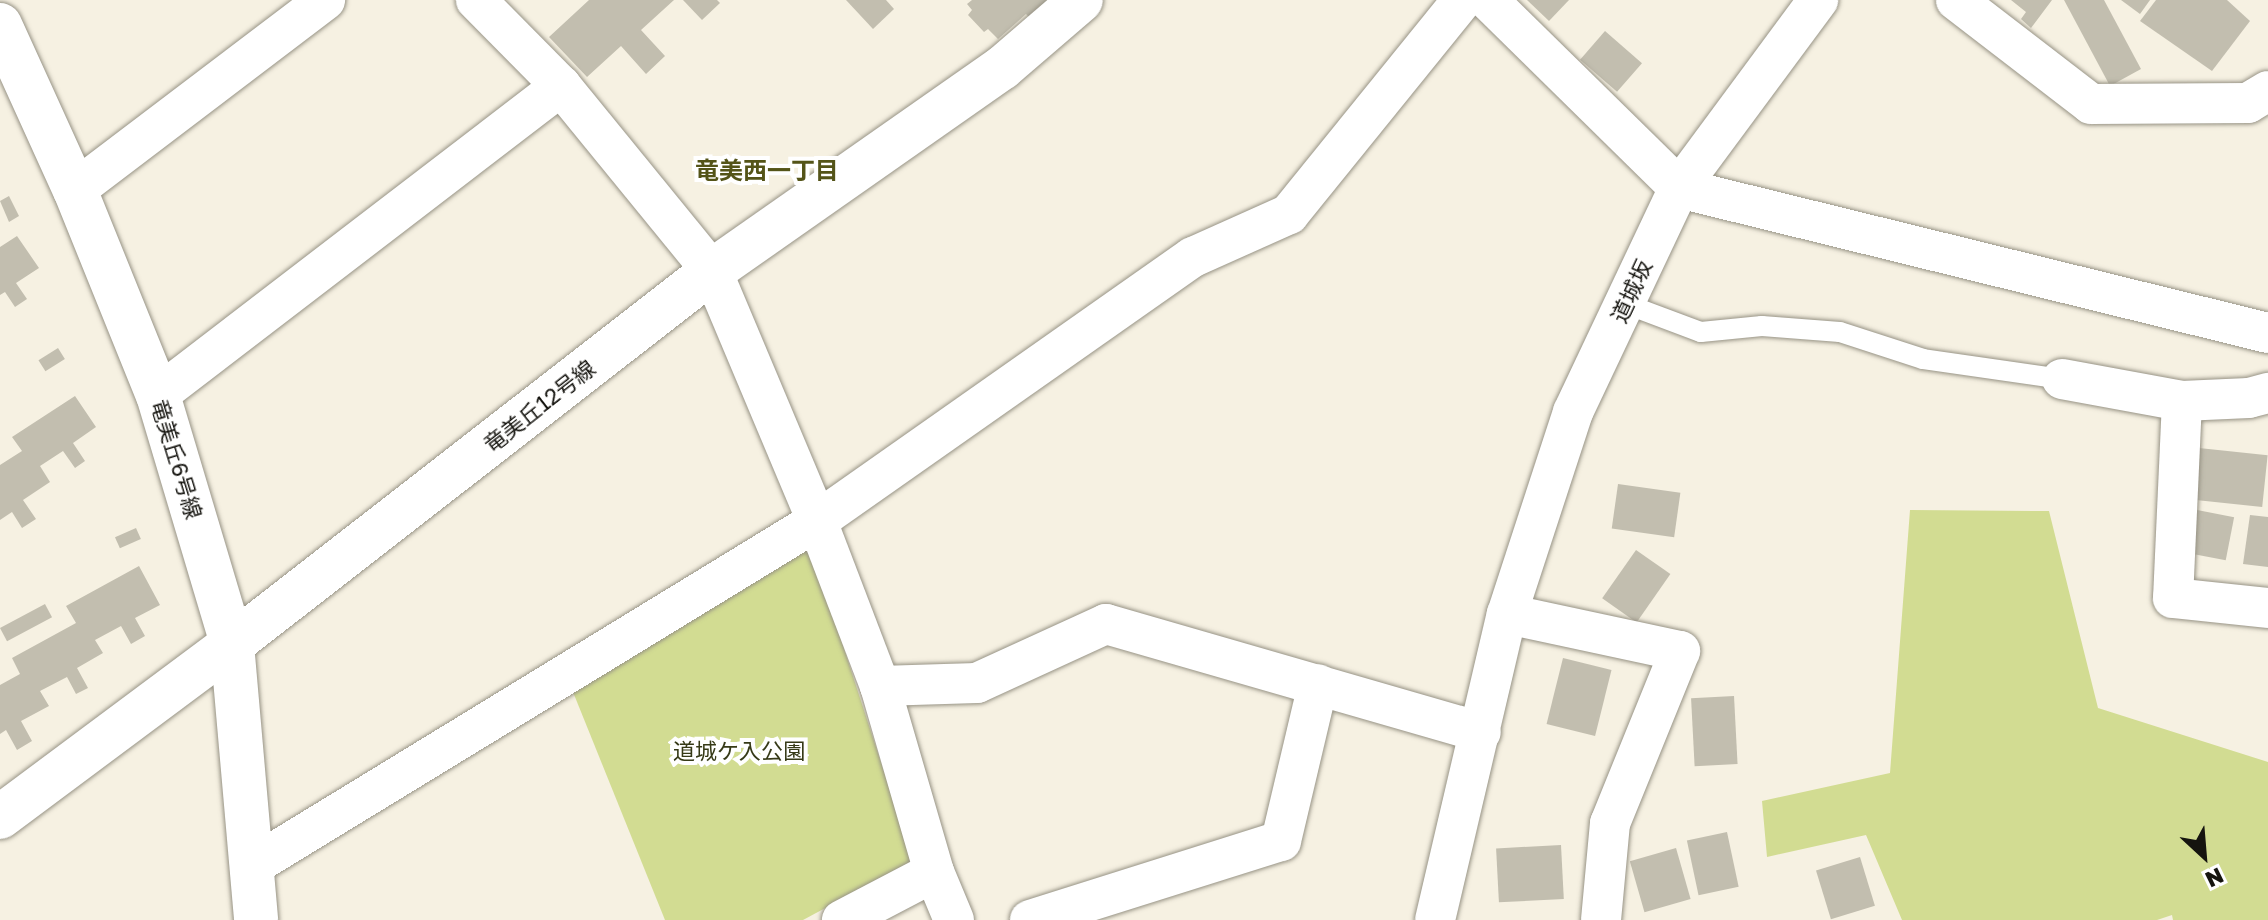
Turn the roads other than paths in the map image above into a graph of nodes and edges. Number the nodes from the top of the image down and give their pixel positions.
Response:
1 (325, 0) edge
2 (476, 0) edge
3 (1081, 0) edge
4 (1462, 0) edge
5 (1488, 0) edge
6 (1818, 0) edge
7 (1956, 0) edge
8 (0, 25) edge
9 (561, 86) junction
10 (2261, 103) edge
11 (1679, 188) junction
12 (75, 190) junction
13 (712, 271) junction
14 (1626, 304) junction
15 (2268, 333) edge
16 (2062, 379) joint
17 (2268, 393) edge
18 (158, 395) junction
19 (2182, 401) junction
20 (817, 521) junction
21 (2268, 608) edge
22 (1507, 614) junction
23 (232, 644) junction
24 (1318, 684) junction
25 (880, 686) junction
26 (1481, 732) junction
27 (0, 817) edge
28 (252, 866) junction
29 (934, 872) junction
30 (256, 920) edge
31 (842, 920) edge
32 (954, 920) edge
33 (1030, 920) edge
34 (1435, 920) edge
35 (1601, 920) edge

1 - 12 street
2 - 9 street
3 - 13 street, 竜美丘12号線
4 - 20 street
5 - 11 street
6 - 11 street, 道城坂
7 - 10 street
8 - 12 street, 竜美丘6号線
9 - 13 street
9 - 18 street
11 - 14 street, 道城坂
11 - 15 street
12 - 18 street, 竜美丘6号線
13 - 20 street
13 - 23 street, 竜美丘12号線
14 - 16 lane
14 - 22 street, 道城坂
16 - 19 street
17 - 19 street
18 - 23 street, 竜美丘6号線
19 - 21 street
20 - 25 street
20 - 28 street
22 - 26 street, 道城坂
22 - 35 street
23 - 27 street, 竜美丘12号線
23 - 28 street, 竜美丘6号線
24 - 25 street
24 - 26 street
24 - 33 street
25 - 29 street
26 - 34 street
28 - 30 street, 竜美丘6号線
29 - 31 street
29 - 32 street

